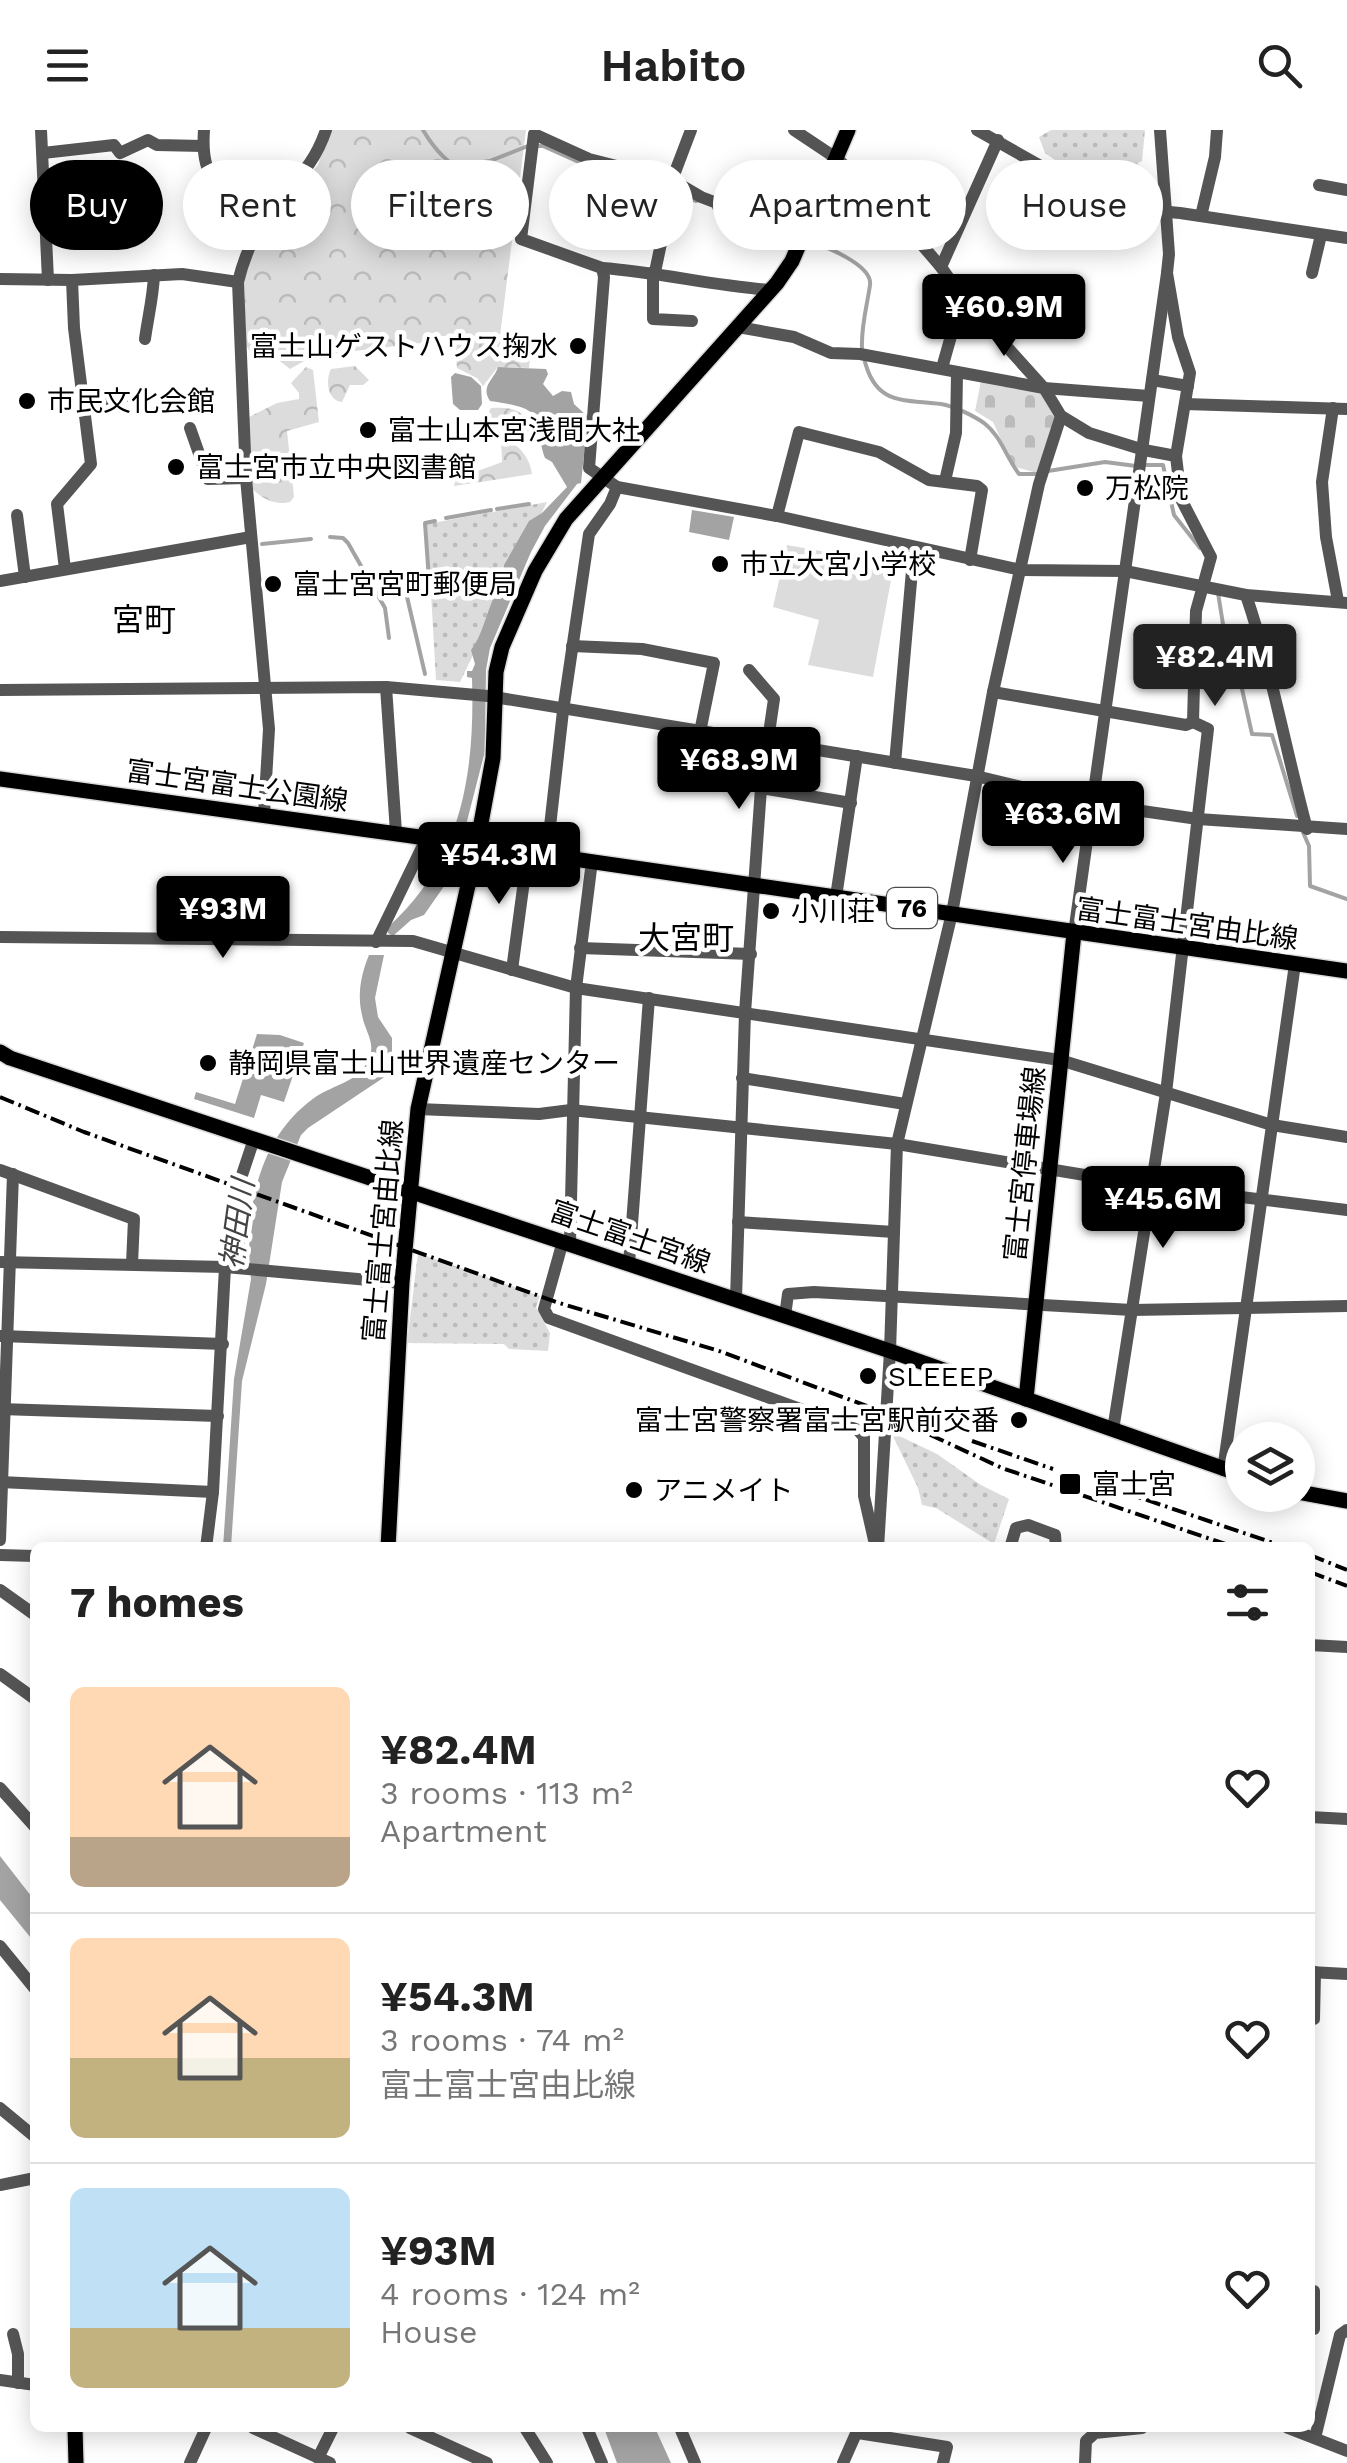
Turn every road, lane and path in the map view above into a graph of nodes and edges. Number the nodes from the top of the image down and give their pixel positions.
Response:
1 (41, 130) edge
2 (204, 130) edge
3 (326, 130) edge
4 (691, 130) edge
5 (794, 130) edge
6 (848, 130) edge
7 (977, 130) edge
8 (1160, 130) edge
9 (1218, 130) edge
10 (998, 140) junction
11 (202, 146) junction
12 (43, 153) junction
13 (836, 158) junction
14 (207, 160) edge
15 (313, 160) edge
16 (588, 160) edge
17 (680, 160) edge
18 (1320, 185) dead end
19 (1347, 190) edge
20 (1165, 214) junction
21 (1201, 216) junction
22 (1321, 234) junction
23 (1347, 238) edge
24 (549, 249) edge
25 (248, 250) edge
26 (552, 250) edge
27 (659, 250) edge
28 (797, 250) edge
29 (941, 266) junction
30 (602, 268) junction
31 (654, 272) junction
32 (1167, 274) junction
33 (1312, 274) dead end
34 (154, 275) junction
35 (0, 279) edge
36 (48, 280) junction
37 (72, 280) junction
38 (238, 282) junction
39 (770, 290) junction
40 (962, 297) junction
41 (692, 321) dead end
42 (738, 326) junction
43 (145, 339) dead end
44 (942, 368) junction
45 (957, 373) junction
46 (1152, 380) junction
47 (1188, 386) junction
48 (1044, 388) junction
49 (126, 396) dead end
50 (1149, 396) junction
51 (83, 402) junction
52 (1185, 404) junction
53 (1340, 408) edge
54 (1061, 416) junction
55 (190, 428) dead end
56 (1144, 450) junction
57 (1176, 456) junction
58 (246, 478) junction
59 (945, 481) junction
60 (610, 483) junction
61 (17, 516) dead end
62 (777, 516) junction
63 (250, 537) junction
64 (914, 548) junction
65 (970, 560) junction
66 (65, 568) junction
67 (1021, 570) junction
68 (1124, 571) junction
69 (25, 577) junction
70 (0, 581) edge
71 (1201, 586) junction
72 (1246, 595) junction
73 (1343, 602) edge
74 (572, 646) junction
75 (750, 670) dead end
76 (267, 686) junction
77 (386, 687) junction
78 (0, 690) edge
79 (993, 692) junction
80 (492, 697) junction
81 (562, 711) junction
82 (1104, 711) junction
83 (1193, 722) junction
84 (700, 732) junction
85 (767, 742) junction
86 (857, 756) junction
87 (895, 763) junction
88 (976, 776) junction
89 (0, 780) edge
90 (762, 788) junction
91 (851, 803) junction
92 (1093, 804) junction
93 (264, 814) junction
94 (1198, 819) junction
95 (1307, 829) junction
96 (1347, 829) edge
97 (396, 832) junction
98 (427, 837) junction
99 (470, 843) junction
100 (528, 851) junction
101 (546, 854) junction
102 (592, 861) junction
103 (755, 885) junction
104 (836, 897) junction
105 (952, 913) junction
106 (1074, 933) junction
107 (0, 937) edge
108 (376, 942) junction
109 (580, 948) junction
110 (1182, 948) junction
111 (452, 950) junction
112 (751, 954) junction
113 (1296, 964) junction
114 (512, 970) junction
115 (1347, 971) edge
116 (576, 988) junction
117 (649, 998) junction
118 (745, 1013) junction
119 (922, 1040) junction
120 (0, 1052) edge
121 (1060, 1060) junction
122 (742, 1078) junction
123 (1166, 1093) junction
124 (906, 1104) junction
125 (418, 1108) junction
126 (571, 1110) junction
127 (639, 1117) junction
128 (1272, 1125) junction
129 (742, 1128) junction
130 (1347, 1136) edge
131 (254, 1139) junction
132 (896, 1144) junction
133 (1051, 1168) junction
134 (6, 1172) edge
135 (1151, 1186) junction
136 (412, 1190) junction
137 (1262, 1200) junction
138 (1347, 1210) edge
139 (738, 1222) junction
140 (5, 1225) edge
141 (894, 1232) junction
142 (566, 1242) junction
143 (5, 1262) edge
144 (132, 1264) junction
145 (629, 1264) junction
146 (225, 1267) junction
147 (245, 1269) junction
148 (402, 1283) junction
149 (890, 1299) junction
150 (736, 1300) junction
151 (1246, 1306) junction
152 (1347, 1306) edge
153 (1035, 1307) junction
154 (1132, 1310) junction
155 (784, 1316) junction
156 (4, 1336) edge
157 (223, 1344) junction
158 (890, 1351) junction
159 (1026, 1400) junction
160 (2, 1409) edge
161 (218, 1416) junction
162 (1113, 1430) junction
163 (1224, 1470) joint
164 (1, 1482) edge
165 (213, 1492) junction
166 (1315, 1495) edge
167 (1347, 1502) edge
168 (0, 1540) edge
169 (207, 1542) edge
170 (388, 1542) edge
171 (876, 1542) edge
172 (877, 1542) edge
173 (1012, 1542) edge
174 (1056, 1542) edge
175 (0, 1555) edge
176 (30, 1556) edge
177 (0, 1590) edge
178 (30, 1611) edge
179 (1315, 1644) edge
180 (1347, 1647) edge
181 (0, 1674) edge
182 (30, 1696) edge
183 (0, 1788) edge
184 (1315, 1817) edge
185 (1347, 1819) edge
186 (30, 1821) edge
187 (0, 1946) edge
188 (1315, 1972) edge
189 (1347, 1974) edge
190 (30, 1983) edge
191 (0, 2108) edge
192 (30, 2134) edge
193 (30, 2179) edge
194 (0, 2185) edge
195 (1315, 2328) edge
196 (1345, 2330) edge
197 (13, 2334) dead end
198 (0, 2380) edge
199 (18, 2383) junction
200 (30, 2384) edge
201 (75, 2432) edge
202 (204, 2432) edge
203 (262, 2432) edge
204 (332, 2432) edge
205 (419, 2432) edge
206 (527, 2432) edge
207 (589, 2432) edge
208 (682, 2432) edge
209 (857, 2432) edge
210 (869, 2432) edge
211 (1104, 2432) edge
212 (1299, 2432) edge
213 (1316, 2438) junction
214 (1347, 2451) edge
215 (324, 2460) edge
216 (76, 2463) edge
217 (190, 2463) edge
218 (487, 2463) edge
219 (547, 2463) edge
220 (602, 2463) edge
221 (695, 2463) edge
222 (843, 2463) edge
223 (942, 2463) edge
224 (1085, 2463) edge

1 - 12 street
2 - 11 street
3 - 15 street
4 - 17 street
5 - 13 street
6 - 13 main road
7 - 10 street
8 - 20 street
9 - 21 street
10 - 20 street
10 - 29 street
11 - 12 street
11 - 14 street
12 - 36 street
13 - 29 street
16 - 24 street
18 - 19 street
20 - 21 street
20 - 32 street
21 - 22 street
22 - 23 street
22 - 33 street
25 - 38 street
26 - 30 street
27 - 31 street
28 - 39 main road
29 - 40 street
30 - 31 street
30 - 60 street
31 - 39 street
31 - 41 street
32 - 46 street
32 - 47 street
34 - 37 street
34 - 38 street
34 - 43 street
35 - 36 street
36 - 37 street
37 - 51 street
38 - 58 street
39 - 42 main road
40 - 44 street
40 - 48 street
42 - 44 street
42 - 60 main road
44 - 45 street
45 - 48 street
45 - 59 street
46 - 47 street
46 - 50 street
47 - 52 street
48 - 50 street
48 - 54 street
49 - 51 street
50 - 56 street
51 - 66 street
52 - 53 street
52 - 57 street
53 - 73 street
54 - 56 street
54 - 67 street
55 - 58 street
56 - 57 street
56 - 68 street
57 - 71 street
58 - 63 street
59 - 62 street
59 - 65 street
60 - 62 street
60 - 74 street
60 - 80 main road
61 - 69 street
62 - 64 street
63 - 66 street
63 - 76 street
64 - 65 street
64 - 87 street
65 - 67 street
66 - 69 street
67 - 68 street
67 - 79 street
68 - 71 street
68 - 82 street
69 - 70 street
71 - 72 street
71 - 83 street
72 - 73 street
72 - 95 street
74 - 81 street
74 - 84 street
75 - 85 street
76 - 77 street
76 - 78 street
76 - 93 street
77 - 80 street
77 - 97 street
79 - 82 street
79 - 88 street
80 - 81 street
80 - 99 main road
81 - 84 street
81 - 101 street
82 - 83 street
82 - 92 street
83 - 94 street
84 - 85 street
85 - 86 street
85 - 90 street
86 - 87 street
86 - 91 street
87 - 88 street
88 - 92 street
88 - 105 street
89 - 93 main road, 富士宮富士公園線
90 - 91 street
90 - 103 street
91 - 104 street
92 - 94 street
92 - 106 street
93 - 97 main road, 富士宮富士公園線
94 - 95 street
94 - 110 street
95 - 96 street
97 - 98 main road, 富士宮富士公園線
98 - 99 main road, 富士宮富士公園線
98 - 108 street
99 - 100 main road, 富士富士宮由比線 / 76
99 - 111 main road, 富士富士宮由比線
100 - 101 main road, 富士富士宮由比線 / 76
100 - 114 street
101 - 102 main road, 富士富士宮由比線 / 76
102 - 103 main road, 富士富士宮由比線 / 76
102 - 109 street
103 - 104 main road, 富士富士宮由比線 / 76
103 - 112 street
104 - 105 main road, 富士富士宮由比線 / 76
105 - 106 main road, 富士富士宮由比線 / 76
105 - 119 street
106 - 110 main road, 富士富士宮由比線 / 76
106 - 121 main road, 富士宮停車場線
107 - 108 street
108 - 111 street
109 - 112 street
109 - 116 street
110 - 113 main road, 富士富士宮由比線 / 76
110 - 123 street
111 - 114 street
111 - 125 main road, 富士富士宮由比線
112 - 118 street
113 - 115 main road, 富士富士宮由比線 / 76
113 - 128 street
114 - 116 street
116 - 117 street
116 - 126 street
117 - 118 street
117 - 127 street
118 - 119 street
118 - 122 street
119 - 121 street
119 - 124 street
120 - 131 main road, 富士富士宮線
121 - 123 street
121 - 133 main road, 富士宮停車場線
122 - 124 street
122 - 129 street
123 - 128 street
123 - 135 street
124 - 132 street
125 - 126 street
125 - 136 main road, 富士富士宮由比線
126 - 127 street
126 - 142 street
127 - 129 street
127 - 145 street
128 - 130 street
128 - 137 street
129 - 132 street
129 - 139 street
131 - 136 main road, 富士富士宮線
131 - 147 street
132 - 133 street
132 - 141 street
133 - 135 street
133 - 153 main road, 富士宮停車場線
134 - 140 street
134 - 144 street
135 - 137 street
135 - 154 street
136 - 142 main road, 富士富士宮線
136 - 148 main road, 富士富士宮由比線
137 - 138 street
137 - 151 street
139 - 141 street
139 - 150 street
140 - 143 street
141 - 149 street
142 - 145 main road, 富士富士宮線
142 - 171 street
143 - 144 street
143 - 156 street
144 - 146 street
145 - 150 main road, 富士富士宮線
146 - 147 street
146 - 157 street
147 - 148 street
148 - 170 main road, 富士富士宮由比線
149 - 153 street
149 - 155 street
149 - 158 street
150 - 155 main road, 富士富士宮線
151 - 152 street
151 - 154 street
151 - 163 street
153 - 154 street
153 - 159 main road, 富士宮停車場線
154 - 162 street
155 - 158 main road, 富士富士宮線
156 - 157 street
156 - 160 street
157 - 161 street
158 - 159 main road, 富士富士宮線
158 - 172 street
159 - 162 main road, 富士富士宮線
160 - 161 street
160 - 164 street
161 - 165 street
162 - 163 main road, 富士富士宮線
164 - 165 street
164 - 168 street
165 - 169 street
166 - 167 main road
173 - 174 street
175 - 176 street
177 - 178 street
179 - 180 street
181 - 182 street
183 - 186 street
184 - 185 street
187 - 190 street
188 - 189 street
191 - 192 street
193 - 194 street
195 - 196 street
196 - 213 street
197 - 199 street
198 - 199 street
199 - 200 street
201 - 216 main road
202 - 217 street
203 - 215 street
204 - 215 street
205 - 218 street
206 - 219 street
207 - 220 street
208 - 221 street
209 - 222 street
210 - 223 street
211 - 224 street
212 - 213 street
213 - 214 street

